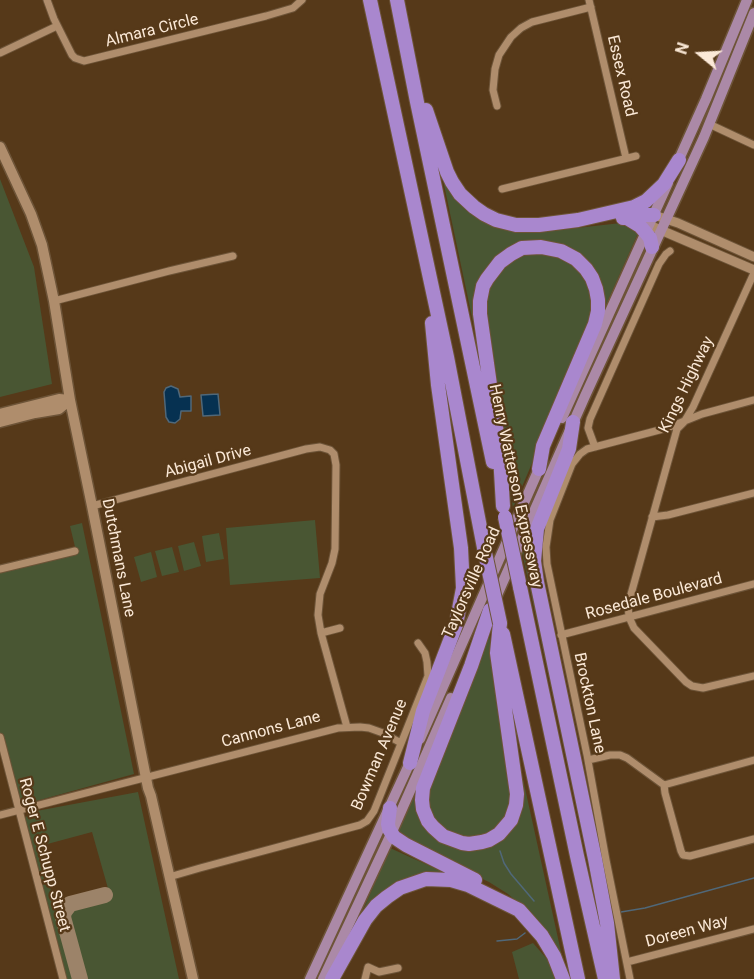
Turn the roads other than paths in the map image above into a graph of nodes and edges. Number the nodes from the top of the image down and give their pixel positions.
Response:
1 (47, 0) edge
2 (302, 0) edge
3 (370, 0) edge
4 (397, 0) edge
5 (747, 0) edge
6 (590, 3) edge
7 (754, 13) edge
8 (57, 26) junction
9 (0, 53) edge
10 (409, 57) junction
11 (497, 106) dead end
12 (709, 124) junction
13 (754, 145) edge
14 (0, 147) edge
15 (636, 156) dead end
16 (626, 158) junction
17 (679, 160) junction
18 (502, 189) dead end
19 (578, 220) junction
20 (654, 223) junction
21 (660, 230) junction
22 (652, 247) junction
23 (670, 251) dead end
24 (233, 256) dead end
25 (754, 257) edge
26 (426, 258) junction
27 (754, 272) edge
28 (54, 301) junction
29 (70, 400) junction
30 (754, 400) edge
31 (0, 414) edge
32 (0, 422) edge
33 (573, 422) junction
34 (684, 422) junction
35 (595, 447) junction
36 (539, 469) junction
37 (754, 493) edge
38 (92, 506) junction
39 (504, 512) junction
40 (652, 518) junction
41 (75, 551) dead end
42 (0, 569) edge
43 (754, 584) edge
44 (490, 610) junction
45 (629, 617) junction
46 (500, 623) junction
47 (340, 628) dead end
48 (321, 633) junction
49 (561, 635) junction
50 (418, 643) dead end
51 (754, 676) edge
52 (347, 727) junction
53 (0, 737) edge
54 (401, 743) junction
55 (588, 760) junction
56 (754, 760) edge
57 (410, 763) junction
58 (147, 778) junction
59 (664, 785) junction
60 (390, 808) junction
61 (19, 811) junction
62 (0, 815) edge
63 (392, 834) junction
64 (754, 839) edge
65 (169, 877) junction
66 (508, 904) junction
67 (754, 929) edge
68 (331, 933) junction
69 (627, 962) junction
70 (398, 968) dead end
71 (63, 979) edge
72 (193, 979) edge
73 (310, 979) edge
74 (323, 979) edge
75 (332, 979) edge
76 (365, 979) edge
77 (563, 979) edge
78 (578, 979) edge
79 (605, 979) edge
80 (613, 979) edge
81 (630, 979) edge

1 - 8 street, Almara Circle
2 - 8 street, Almara Circle
3 - 26 highway
4 - 10 highway, Henry Watterson Expressway
5 - 17 main road, Taylorsville Road
6 - 11 street
6 - 16 street, Essex Road
7 - 12 main road, Taylorsville Road
8 - 9 street
10 - 19 highway
10 - 39 highway, Henry Watterson Expressway
12 - 13 street
12 - 20 main road, Taylorsville Road
14 - 28 main road, Dutchmans Lane
15 - 16 street
16 - 18 street
17 - 19 highway
17 - 20 main road, Taylorsville Road
19 - 20 highway
20 - 21 main road, Taylorsville Road
20 - 22 highway
20 - 25 street
20 - 36 main road, Taylorsville Road
21 - 22 main road, Taylorsville Road
21 - 27 street
22 - 33 main road, Taylorsville Road
23 - 35 street
24 - 28 street
26 - 46 highway, bridge
26 - 57 highway
27 - 34 street, Kings Highway
28 - 29 main road, Dutchmans Lane
29 - 31 main road
29 - 32 main road
29 - 38 main road, Dutchmans Lane
30 - 34 street
33 - 44 main road, Taylorsville Road
33 - 80 highway
34 - 35 street
34 - 40 street, Kings Highway
35 - 49 street, Brockton Lane
36 - 39 highway
36 - 57 main road, Taylorsville Road
37 - 40 street
38 - 48 street, Abigail Drive
38 - 58 main road, Dutchmans Lane
39 - 79 highway, Henry Watterson Expressway, bridge
40 - 45 street, Kings Highway
41 - 42 street
43 - 45 street, Rosedale Boulevard
44 - 46 highway
44 - 63 main road, Taylorsville Road
45 - 49 street, Rosedale Boulevard
45 - 51 street
46 - 78 highway
47 - 48 street
48 - 52 street
49 - 55 street, Brockton Lane
50 - 54 street, Bowman Avenue
52 - 54 street, Cannons Lane
52 - 58 street, Cannons Lane
53 - 61 street, Roger E Schupp Street
54 - 65 street, Bowman Avenue
55 - 59 street
55 - 69 street, Brockton Lane
56 - 59 street
57 - 60 main road, Taylorsville Road
58 - 61 street, Cannons Lane
58 - 65 main road, Dutchmans Lane
59 - 64 street
60 - 63 highway
60 - 68 main road, Taylorsville Road
61 - 62 street, Cannons Lane
61 - 71 street, Roger E Schupp Street
63 - 66 highway
63 - 74 main road, Taylorsville Road
65 - 72 main road, Dutchmans Lane
66 - 75 highway
66 - 77 highway
67 - 69 street, Doreen Way
68 - 73 main road, Taylorsville Road
68 - 74 main road
69 - 81 street, Brockton Lane
70 - 76 street

